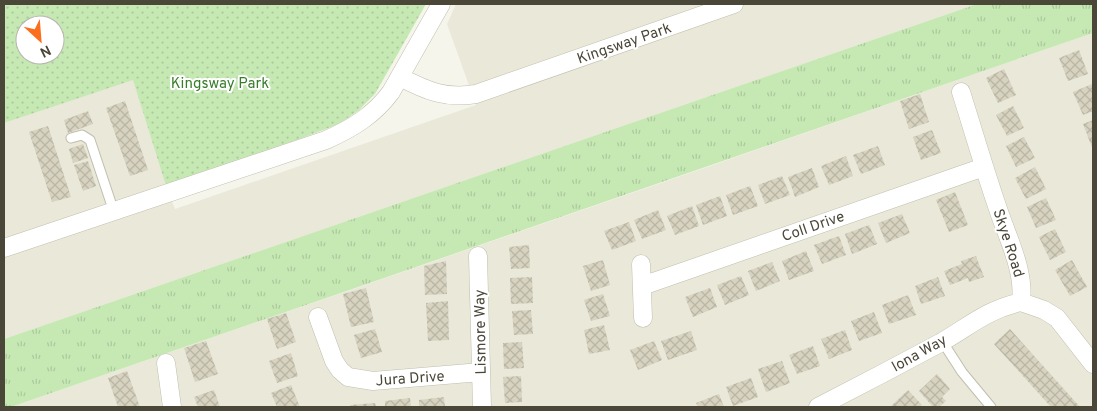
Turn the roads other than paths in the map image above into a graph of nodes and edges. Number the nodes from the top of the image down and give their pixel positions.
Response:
1 (441, 4) edge
2 (734, 4) edge
3 (400, 77) junction
4 (961, 92) dead end
5 (71, 138) dead end
6 (984, 167) junction
7 (114, 212) junction
8 (4, 248) edge
9 (478, 256) dead end
10 (641, 264) dead end
11 (642, 286) junction
12 (1021, 302) junction
13 (318, 317) dead end
14 (643, 318) dead end
15 (942, 341) junction
16 (166, 363) dead end
17 (1093, 364) edge
18 (481, 372) junction
19 (172, 407) edge
20 (482, 407) edge
21 (818, 407) edge
22 (992, 407) edge

1 - 3 street
2 - 3 street, Kingsway Park
3 - 7 street
4 - 6 street, Skye Road
5 - 7 lane
6 - 11 street, Coll Drive
6 - 12 street, Skye Road
7 - 8 street
9 - 18 street, Lismore Way
10 - 11 street
11 - 14 street
12 - 15 street, Iona Way
12 - 17 street
13 - 18 street, Jura Drive
15 - 21 street, Iona Way
15 - 22 lane
16 - 19 street
18 - 20 street, Lismore Way

